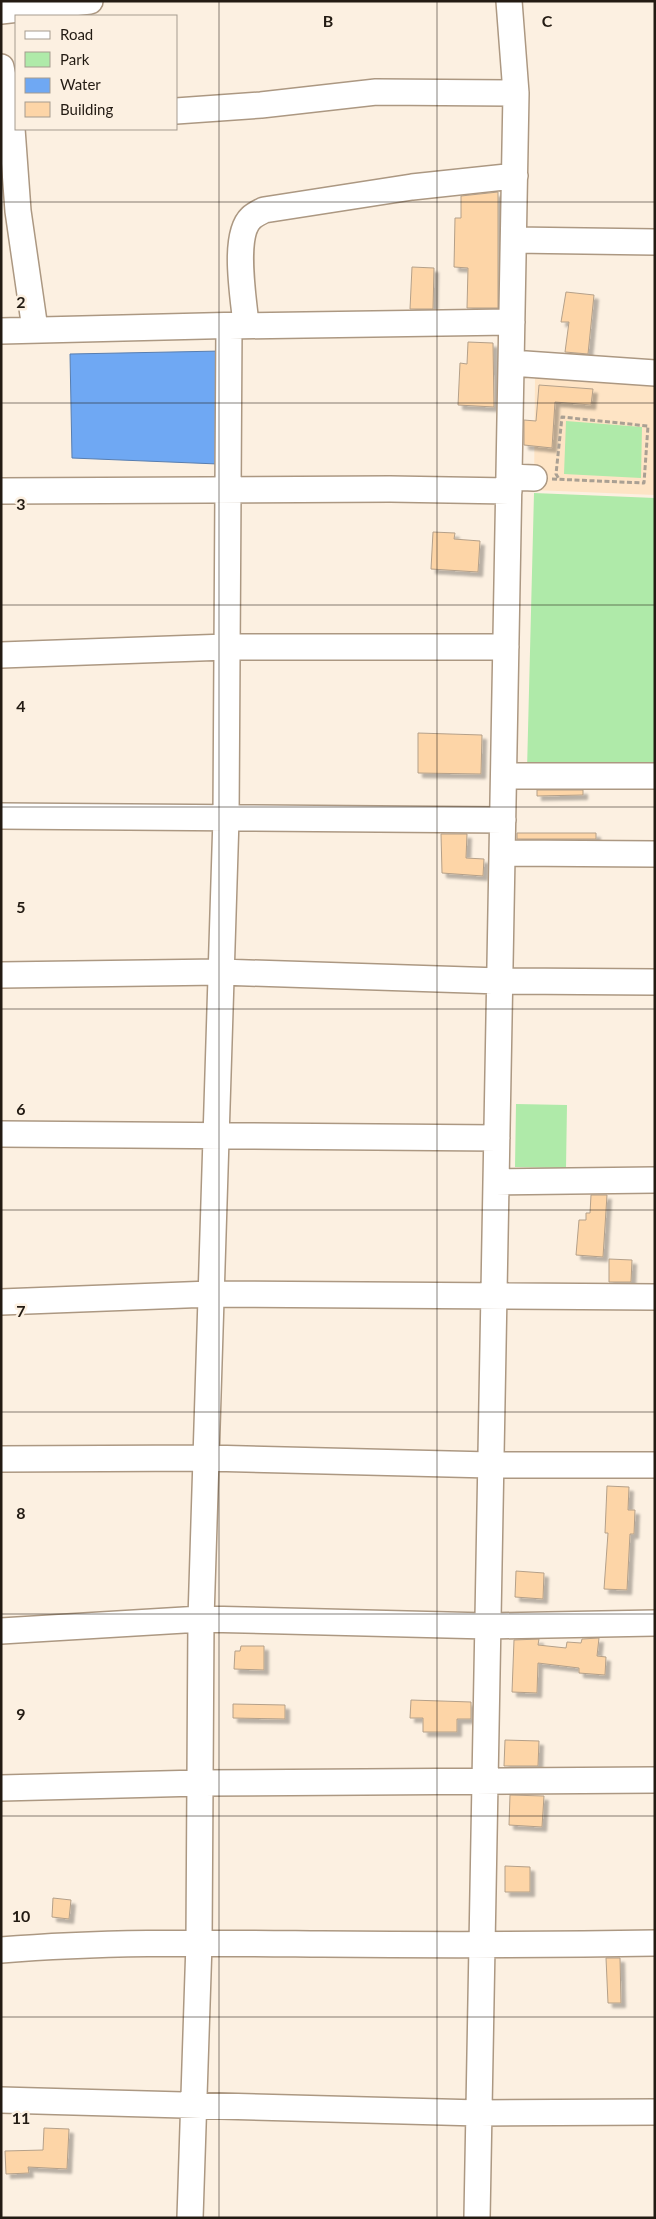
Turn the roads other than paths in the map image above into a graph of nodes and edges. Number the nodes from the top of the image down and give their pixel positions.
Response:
1 (90, 1) edge
2 (509, 1) edge
3 (1, 11) edge
4 (1, 67) edge
5 (516, 93) junction
6 (178, 111) edge
7 (14, 115) edge
8 (515, 176) junction
9 (514, 240) junction
10 (655, 242) edge
11 (512, 322) junction
12 (237, 326) junction
13 (35, 329) junction
14 (1, 331) edge
15 (511, 363) junction
16 (655, 373) edge
17 (534, 478) dead end
18 (509, 484) junction
19 (228, 489) junction
20 (1, 491) edge
21 (227, 647) junction
22 (506, 647) junction
23 (1, 655) edge
24 (504, 776) junction
25 (655, 776) edge
26 (1, 816) edge
27 (226, 818) junction
28 (503, 820) junction
29 (502, 853) junction
30 (655, 854) edge
31 (220, 972) junction
32 (1, 975) edge
33 (500, 981) junction
34 (655, 982) edge
35 (1, 1134) edge
36 (216, 1135) junction
37 (497, 1138) junction
38 (655, 1180) edge
39 (496, 1182) junction
40 (211, 1294) junction
41 (494, 1296) junction
42 (655, 1296) edge
43 (1, 1302) edge
44 (207, 1458) junction
45 (1, 1459) edge
46 (490, 1465) junction
47 (655, 1465) edge
48 (201, 1619) junction
49 (655, 1623) edge
50 (488, 1626) junction
51 (1, 1631) edge
52 (655, 1780) edge
53 (200, 1783) junction
54 (485, 1783) junction
55 (1, 1788) edge
56 (199, 1943) junction
57 (655, 1943) edge
58 (482, 1946) junction
59 (1, 1950) edge
60 (1, 2100) edge
61 (193, 2106) junction
62 (655, 2112) edge
63 (479, 2113) junction
64 (190, 2218) edge
65 (477, 2218) edge

1 - 3 street
2 - 5 street
4 - 7 street
5 - 6 street
5 - 8 street
7 - 13 street
8 - 9 street
8 - 12 street
9 - 10 street
9 - 11 street
11 - 12 street
11 - 15 street
12 - 13 street
12 - 19 street
13 - 14 street
15 - 16 street
15 - 18 street
17 - 18 street
18 - 19 street
18 - 22 street
19 - 20 street
19 - 21 street
21 - 22 street
21 - 23 street
21 - 27 street
22 - 24 street
24 - 25 street
24 - 28 street
26 - 27 street
27 - 28 street
27 - 31 street
28 - 29 street
29 - 30 street
29 - 33 street
31 - 32 street
31 - 33 street
31 - 36 street
33 - 34 street
33 - 37 street
35 - 36 street
36 - 37 street
36 - 40 street
37 - 39 street
38 - 39 street
39 - 41 street
40 - 41 street
40 - 43 street
40 - 44 street
41 - 42 street
41 - 46 street
44 - 45 street
44 - 46 street
44 - 48 street
46 - 47 street
46 - 50 street
48 - 50 street
48 - 51 street
48 - 53 street
49 - 50 street
50 - 54 street
52 - 54 street
53 - 54 street
53 - 55 street
53 - 56 street
54 - 58 street
56 - 58 street
56 - 59 street
56 - 61 street
57 - 58 street
58 - 63 street
60 - 61 street
61 - 63 street
61 - 64 street
62 - 63 street
63 - 65 street

